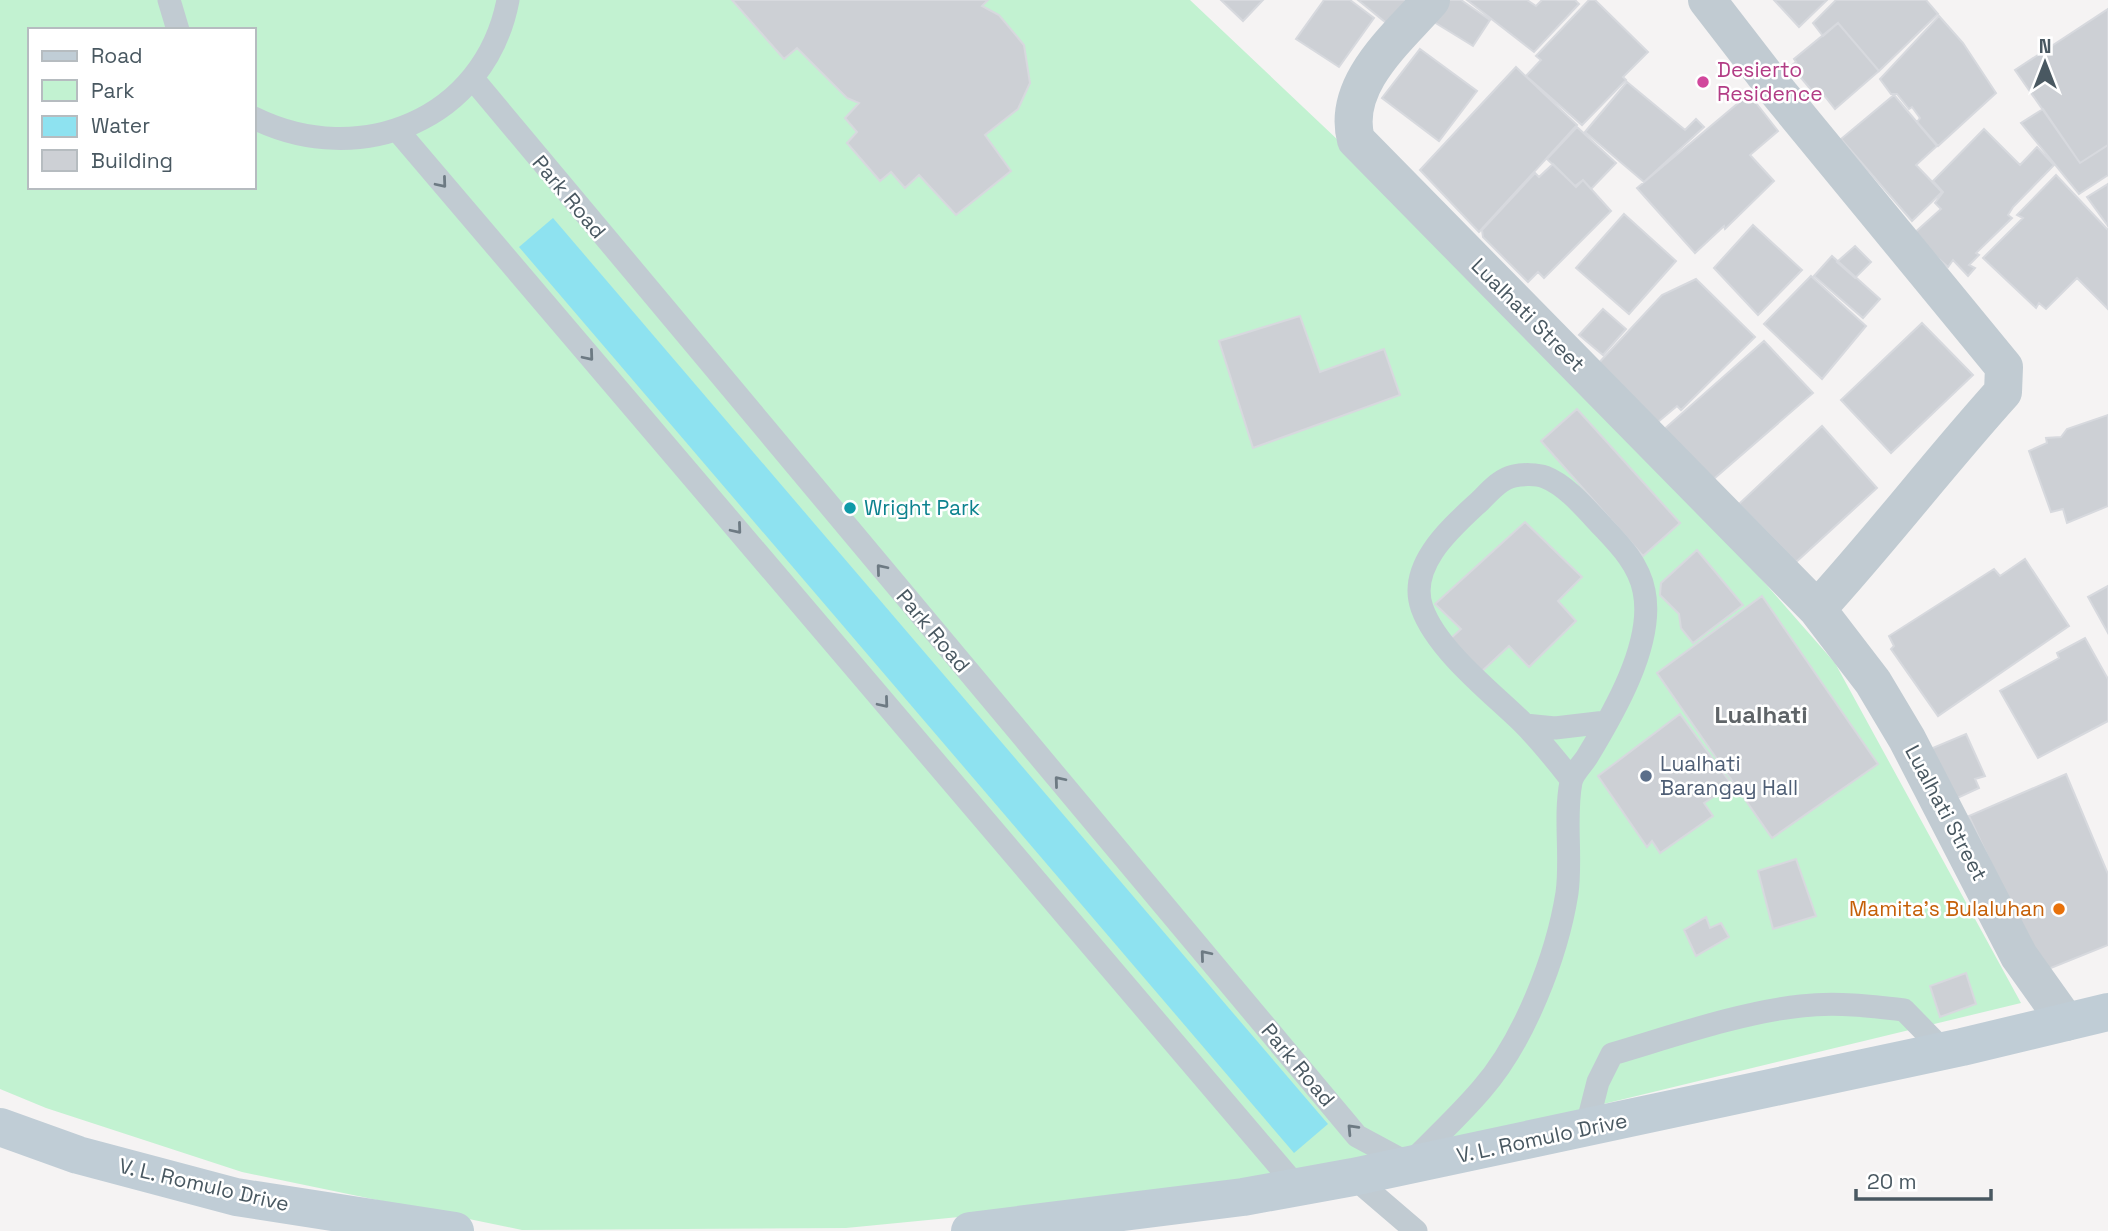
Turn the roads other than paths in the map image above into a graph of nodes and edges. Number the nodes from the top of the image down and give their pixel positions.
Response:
1 (169, 0) edge
2 (508, 0) edge
3 (1431, 0) edge
4 (1707, 0) edge
5 (177, 28) edge
6 (473, 79) junction
7 (256, 119) edge
8 (398, 131) junction
9 (1816, 608) junction
10 (1606, 722) junction
11 (1525, 725) junction
12 (1571, 779) junction
13 (2108, 1012) edge
14 (2067, 1022) junction
15 (1944, 1051) junction
16 (0, 1127) edge
17 (1586, 1129) junction
18 (1409, 1164) junction
19 (1353, 1177) junction
20 (1297, 1187) junction
21 (455, 1231) edge
22 (970, 1231) edge
23 (1416, 1231) edge

1 - 5 lane
2 - 6 lane
3 - 9 street, Lualhati Street
4 - 9 street
6 - 8 lane
18 -> 6 lane, Park Road
7 - 8 lane
8 -> 20 lane
9 - 14 street, Lualhati Street
10 - 11 lane
10 - 11 lane
10 - 12 lane
11 - 12 lane
12 - 18 lane
13 - 14 main road, V. L. Romulo Drive
14 - 15 main road, V. L. Romulo Drive
15 - 17 main road, V. L. Romulo Drive
15 - 17 lane
16 - 21 main road, V. L. Romulo Drive
17 - 18 main road, V. L. Romulo Drive
18 - 19 main road, V. L. Romulo Drive
19 - 20 main road, V. L. Romulo Drive
19 - 23 lane
20 - 22 main road, V. L. Romulo Drive

